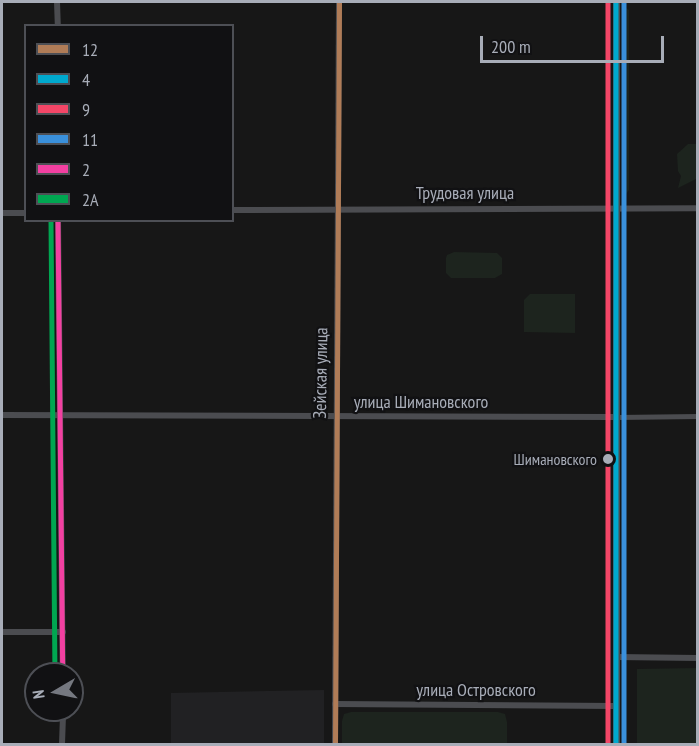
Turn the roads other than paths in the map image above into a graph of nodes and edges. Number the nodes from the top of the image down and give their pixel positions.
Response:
1 (57, 2) edge
2 (339, 2) edge
3 (616, 2) edge
4 (58, 24) edge
5 (698, 208) edge
6 (338, 209) junction
7 (234, 210) edge
8 (616, 210) junction
9 (2, 213) edge
10 (24, 213) edge
11 (58, 222) edge
12 (61, 414) junction
13 (2, 415) edge
14 (698, 416) edge
15 (335, 417) junction
16 (616, 417) junction
17 (2, 632) edge
18 (63, 632) junction
19 (616, 657) junction
20 (698, 658) edge
21 (63, 662) edge
22 (335, 704) junction
23 (616, 706) junction
24 (63, 722) edge
25 (62, 744) edge
26 (335, 744) edge
27 (616, 744) edge

1 - 4 street
2 - 6 street, Зейская улица
3 - 8 main road
5 - 8 street, Трудовая улица
6 - 7 street, Трудовая улица
6 - 8 street, Трудовая улица
6 - 15 street, Зейская улица
8 - 16 main road
9 - 10 street
11 - 12 street
12 - 13 street, улица Шимановского
12 - 15 street, улица Шимановского
12 - 18 street
14 - 16 street, улица Шимановского
15 - 16 street, улица Шимановского
15 - 22 street, Зейская улица
16 - 19 main road
17 - 18 street
18 - 21 street
19 - 20 street
19 - 23 main road
22 - 23 street, улица Островского
22 - 26 street, Зейская улица
23 - 27 main road
24 - 25 street

